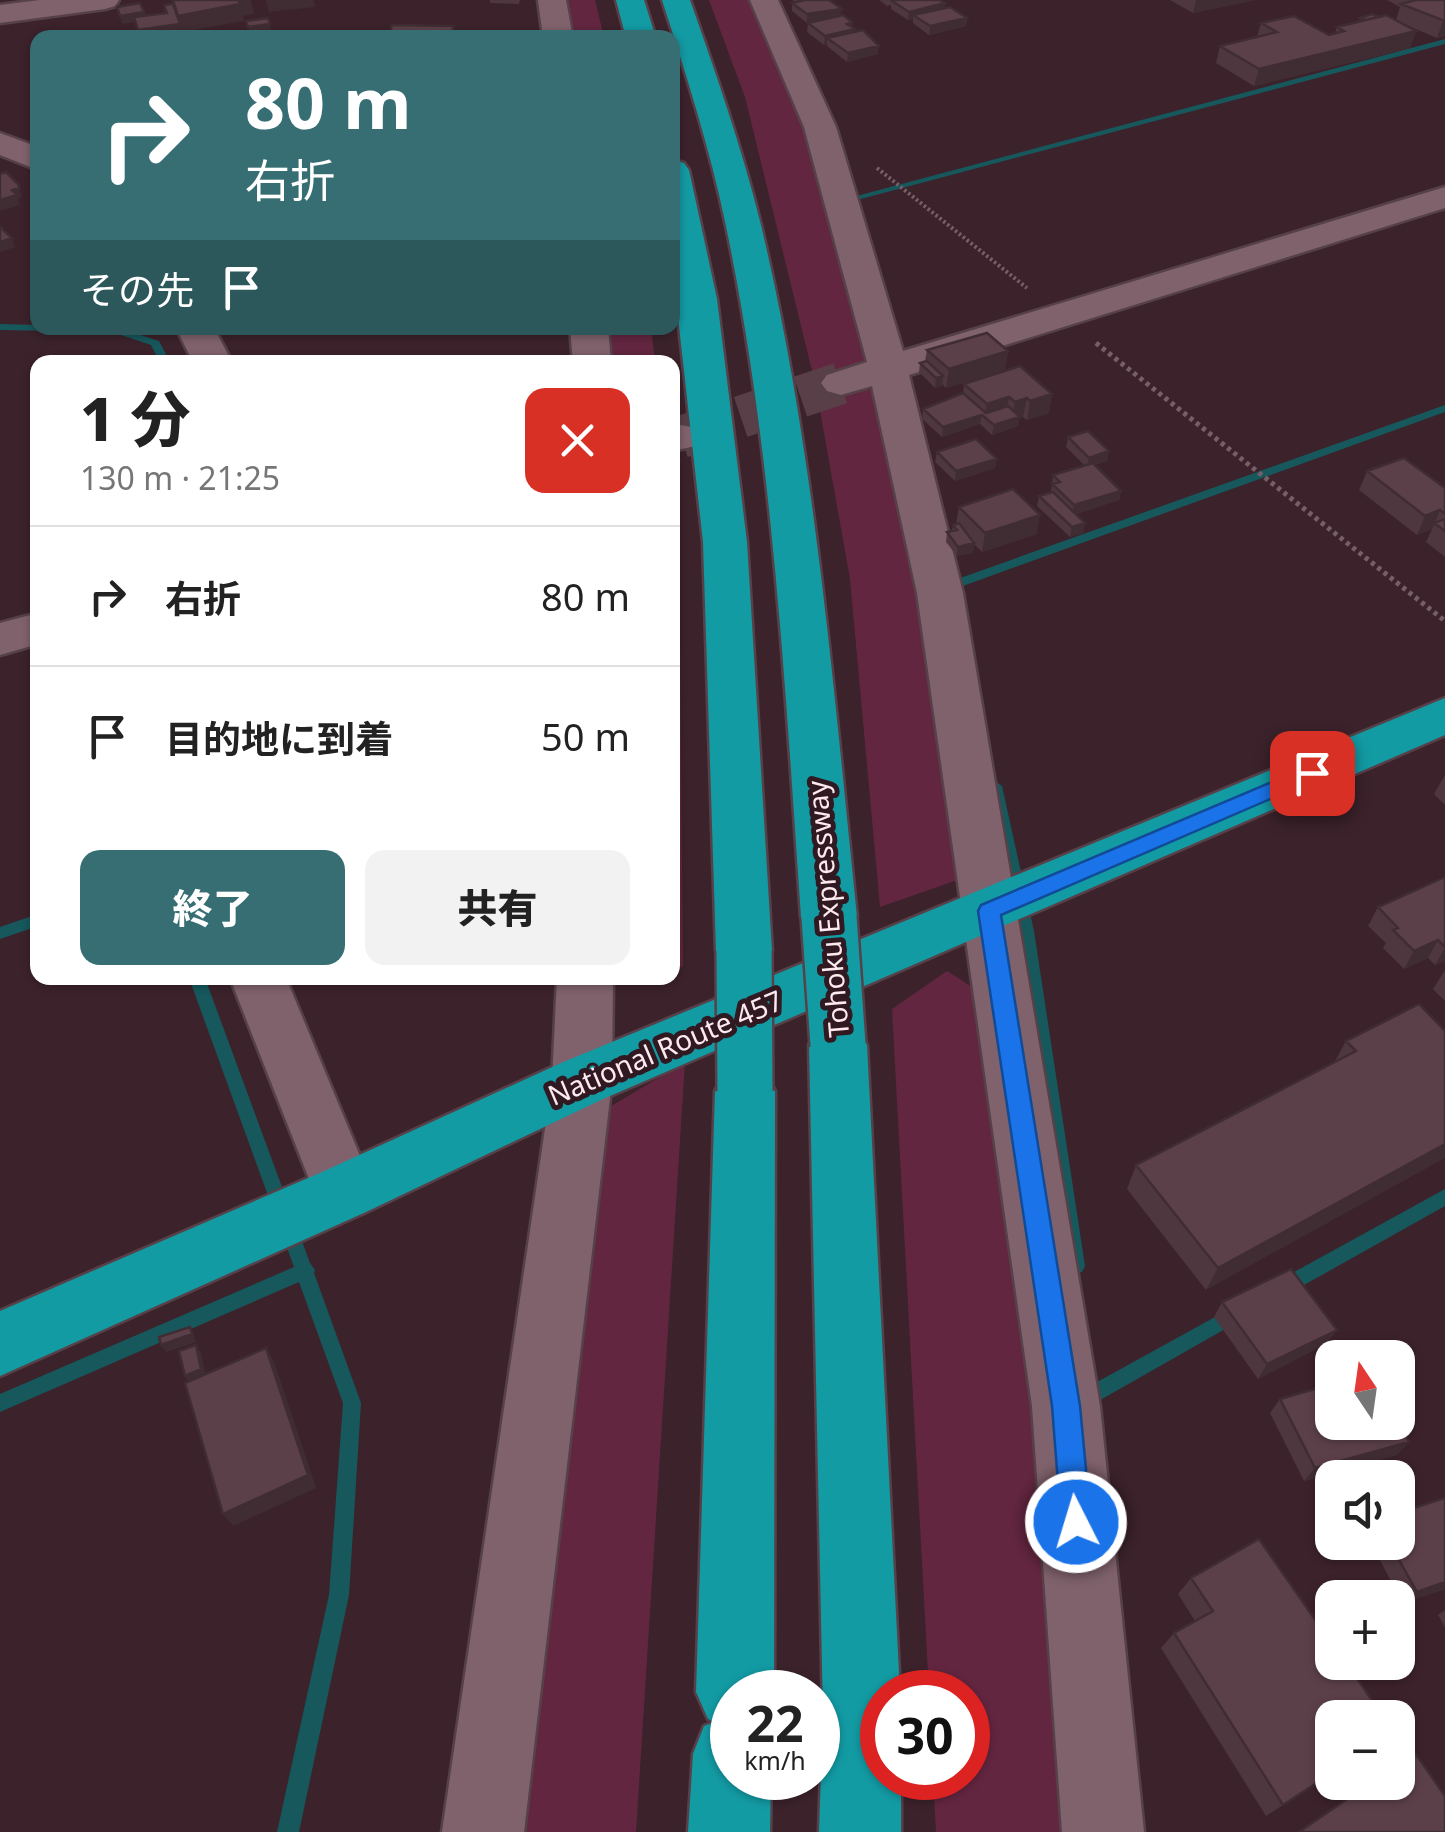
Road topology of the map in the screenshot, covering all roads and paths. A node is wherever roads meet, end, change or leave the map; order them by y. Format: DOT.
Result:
graph roads {
  1 [pos="106,0"];
  2 [pos="552,0"];
  3 [pos="630,0"];
  4 [pos="676,0"];
  5 [pos="764,0"];
  6 [pos="0,14"];
  7 [pos="557,30"];
  8 [pos="639,30"];
  9 [pos="820,128"];
  10 [pos="0,143"];
  11 [pos="30,156"];
  12 [pos="1445,197"];
  13 [pos="680,210"];
  14 [pos="1060,315"];
  15 [pos="888,367"];
  16 [pos="842,384"];
  17 [pos="1445,621"];
  18 [pos="30,630"];
  19 [pos="0,639"];
  20 [pos="1445,714"];
  21 [pos="989,911"];
  22 [pos="261,985"];
  23 [pos="585,985"];
  24 [pos="582,1081"];
  25 [pos="344,1192"];
  26 [pos="0,1344"];
  27 [pos="734,1670"];
  28 [pos="730,1800"];
  29 [pos="483,1832"];
  30 [pos="728,1832"];
  31 [pos="860,1832"];
  32 [pos="1103,1832"];
  1 -- 6 [label="street"];
  2 -- 7 [label="street"];
  3 -- 8 [label="highway"];
  4 -- 31 [label="highway, Tohoku Expressway, bridge"];
  5 -- 9 [label="street"];
  9 -- 14 [label="path"];
  9 -- 15 [label="street"];
  10 -- 11 [label="street"];
  12 -- 14 [label="street"];
  13 -- 27 [label="highway, bridge"];
  14 -- 15 [label="street"];
  14 -- 17 [label="path"];
  15 -- 16 [label="street"];
  15 -- 21 [label="street"];
  18 -- 19 [label="street"];
  20 -- 21 [label="highway, National Route 457"];
  21 -- 24 [label="highway, National Route 457"];
  21 -- 32 [label="street"];
  22 -- 25 [label="street"];
  23 -- 24 [label="street"];
  24 -- 25 [label="highway, National Route 457"];
  24 -- 29 [label="street"];
  25 -- 26 [label="highway, National Route 457"];
  28 -- 30 [label="highway"];
}
